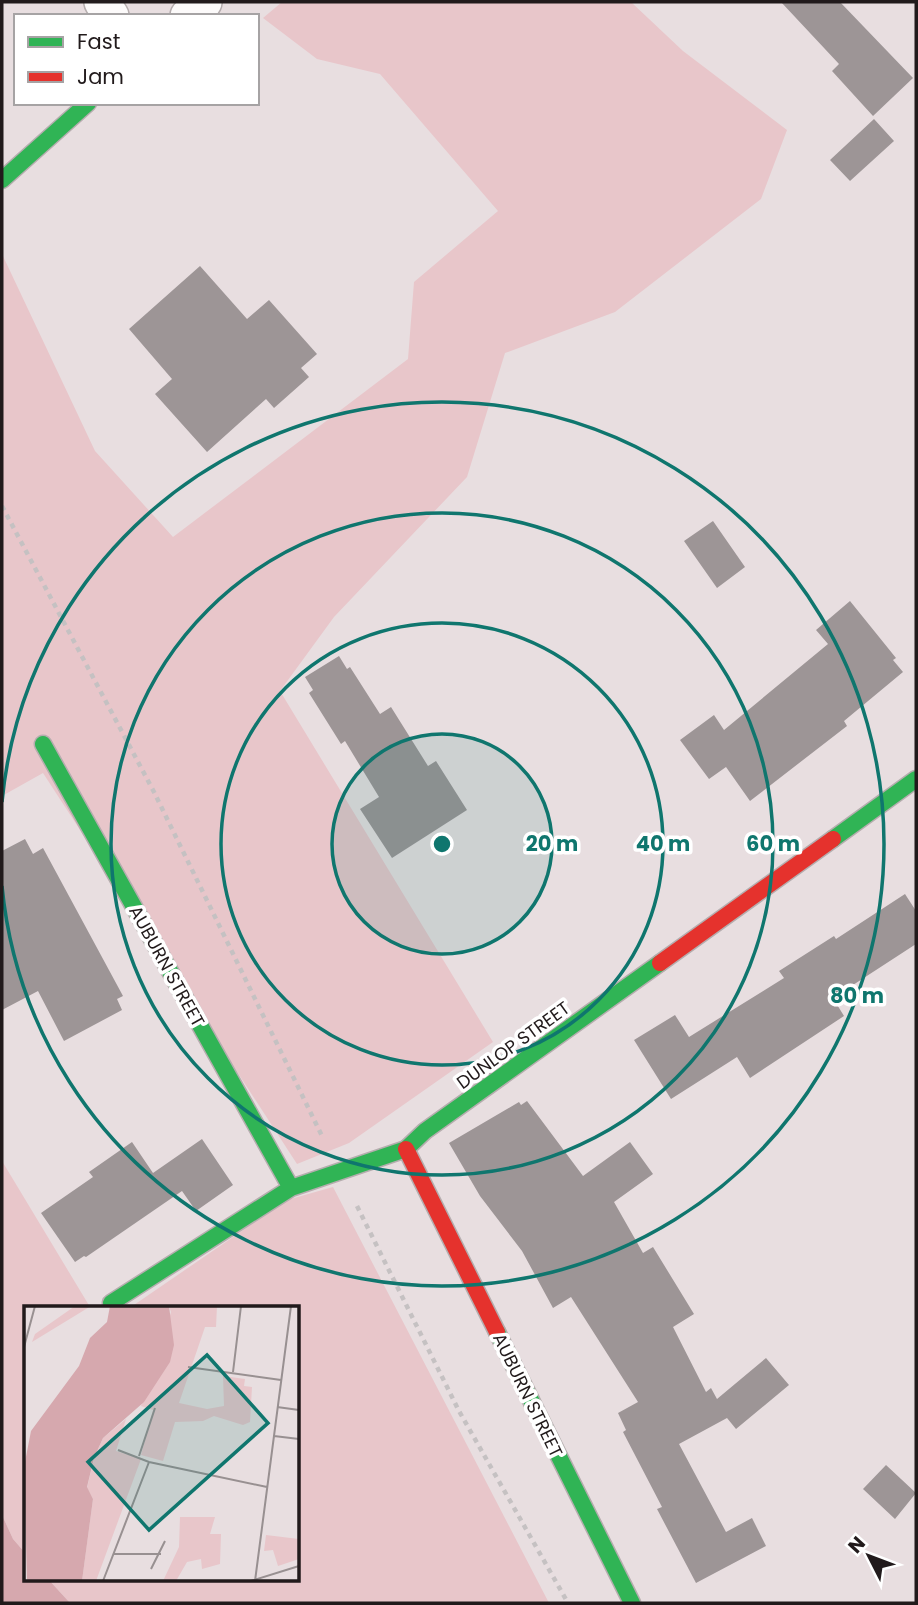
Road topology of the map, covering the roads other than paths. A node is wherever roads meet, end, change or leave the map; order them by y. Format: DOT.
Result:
graph roads {
  1 [pos="204,2"];
  2 [pos="190,14"];
  3 [pos="86,105"];
  4 [pos="2,180"];
  5 [pos="43,744"];
  6 [pos="916,779"];
  7 [pos="406,1149"];
  8 [pos="291,1188"];
  9 [pos="111,1303"];
  10 [pos="632,1603"];
  1 -- 2 [label="street"];
  3 -- 4 [label="street"];
  5 -- 8 [label="street, AUBURN STREET"];
  6 -- 7 [label="street, DUNLOP STREET"];
  7 -- 8 [label="street, DUNLOP STREET"];
  7 -- 10 [label="street, AUBURN STREET"];
  8 -- 9 [label="street, DUNLOP STREET"];
}
